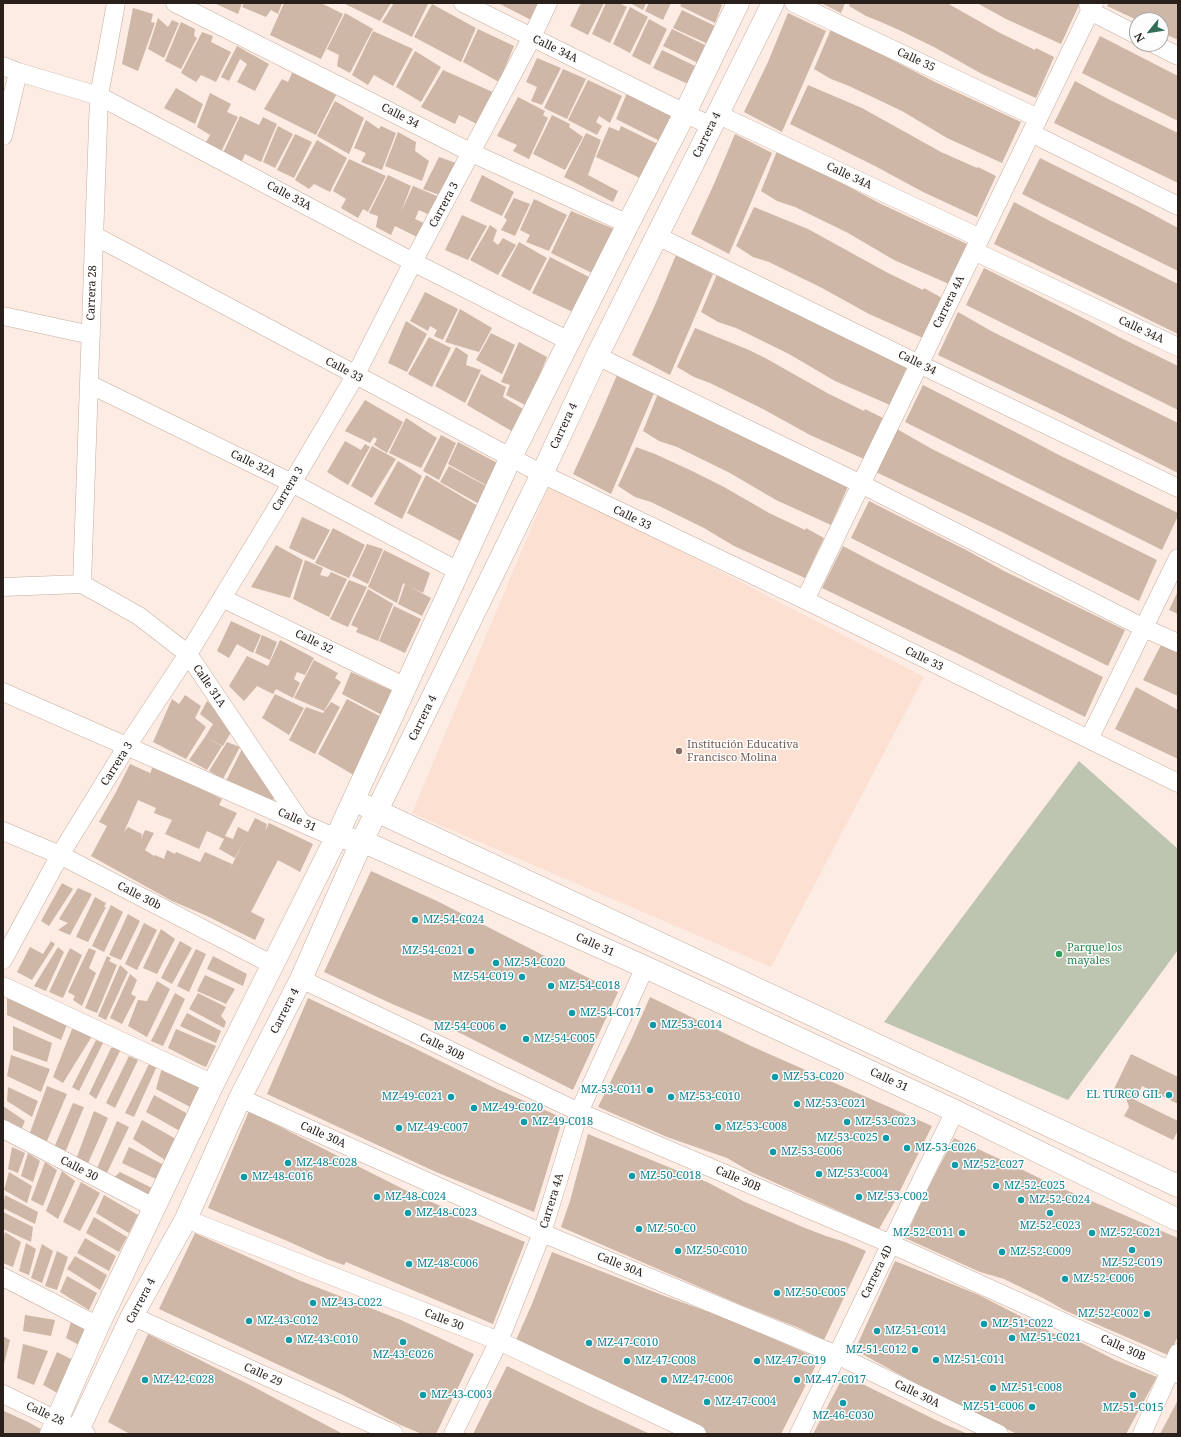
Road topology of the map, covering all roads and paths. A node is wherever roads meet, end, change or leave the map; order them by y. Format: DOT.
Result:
graph roads {
  1 [pos="116,3"];
  2 [pos="175,3"];
  3 [pos="463,3"];
  4 [pos="548,3"];
  5 [pos="738,3"];
  6 [pos="773,3"];
  7 [pos="794,3"];
  8 [pos="1091,6"];
  9 [pos="1129,30"];
  10 [pos="532,37"];
  11 [pos="1169,52"];
  12 [pos="1178,56"];
  13 [pos="10,69"];
  14 [pos="100,96"];
  15 [pos="685,113"];
  16 [pos="714,120"];
  17 [pos="1035,125"];
  18 [pos="3,136"];
  19 [pos="472,153"];
  20 [pos="1178,206"];
  21 [pos="628,224"];
  22 [pos="94,236"];
  23 [pos="657,236"];
  24 [pos="977,244"];
  25 [pos="413,262"];
  26 [pos="3,316"];
  27 [pos="91,335"];
  28 [pos="569,341"];
  29 [pos="1178,347"];
  30 [pos="596,356"];
  31 [pos="919,364"];
  32 [pos="355,376"];
  33 [pos="89,384"];
  34 [pos="511,457"];
  35 [pos="542,474"];
  36 [pos="292,483"];
  37 [pos="861,484"];
  38 [pos="1178,488"];
  39 [pos="1178,558"];
  40 [pos="458,571"];
  41 [pos="82,584"];
  42 [pos="3,587"];
  43 [pos="222,598"];
  44 [pos="805,600"];
  45 [pos="1144,628"];
  46 [pos="1178,643"];
  47 [pos="188,654"];
  48 [pos="406,687"];
  49 [pos="3,692"];
  50 [pos="1088,739"];
  51 [pos="127,746"];
  52 [pos="1178,783"];
  53 [pos="353,800"];
  54 [pos="378,812"];
  55 [pos="301,822"];
  56 [pos="3,831"];
  57 [pos="336,838"];
  58 [pos="362,841"];
  59 [pos="60,855"];
  60 [pos="3,960"];
  61 [pos="273,965"];
  62 [pos="645,967"];
  63 [pos="301,979"];
  64 [pos="3,986"];
  65 [pos="213,1084"];
  66 [pos="240,1098"];
  67 [pos="954,1111"];
  68 [pos="579,1112"];
  69 [pos="3,1129"];
  70 [pos="1178,1186"];
  71 [pos="155,1208"];
  72 [pos="186,1220"];
  73 [pos="1178,1220"];
  74 [pos="542,1233"];
  75 [pos="891,1244"];
  76 [pos="3,1277"];
  77 [pos="132,1316"];
  78 [pos="98,1326"];
  79 [pos="499,1341"];
  80 [pos="1178,1353"];
  81 [pos="837,1355"];
  82 [pos="1174,1372"];
  83 [pos="3,1394"];
  84 [pos="54,1427"];
  85 [pos="80,1433"];
  86 [pos="394,1434"];
  87 [pos="453,1434"];
  88 [pos="697,1434"];
  89 [pos="799,1434"];
  90 [pos="999,1434"];
  91 [pos="1142,1434"];
  1 -- 14 [label="street, Carrera 28"];
  2 -- 19 [label="street, Calle 34"];
  3 -- 10 [label="street, Calle 34A"];
  4 -- 10 [label="street, Carrera 3"];
  5 -- 15 [label="main road"];
  6 -- 16 [label="main road, Carrera 4"];
  7 -- 17 [label="street, Calle 35"];
  8 -- 9 [label="street"];
  8 -- 17 [label="street, Carrera 4A"];
  10 -- 15 [label="street, Calle 34A"];
  10 -- 19 [label="street, Carrera 3"];
  11 -- 12 [label="street"];
  13 -- 14 [label="street, Calle 33A"];
  13 -- 18 [label="street"];
  14 -- 22 [label="street, Carrera 28"];
  14 -- 25 [label="street, Calle 33A"];
  15 -- 16 [label="street, Calle 34A"];
  15 -- 21 [label="main road"];
  16 -- 23 [label="main road, Carrera 4"];
  16 -- 24 [label="street, Calle 34A"];
  17 -- 20 [label="street, Calle 35"];
  17 -- 24 [label="street, Carrera 4A"];
  19 -- 21 [label="street, Calle 34"];
  19 -- 25 [label="street, Carrera 3"];
  21 -- 28 [label="main road"];
  22 -- 27 [label="street, Carrera 28"];
  22 -- 32 [label="street, Calle 33"];
  23 -- 30 [label="main road, Carrera 4"];
  23 -- 31 [label="street, Calle 34"];
  24 -- 29 [label="street, Calle 34A"];
  24 -- 31 [label="street, Carrera 4A"];
  25 -- 28 [label="street, Calle 33A"];
  25 -- 32 [label="street, Carrera 3"];
  26 -- 27 [label="street"];
  27 -- 33 [label="street, Carrera 28"];
  28 -- 34 [label="main road"];
  30 -- 35 [label="main road, Carrera 4"];
  30 -- 37 [label="street"];
  31 -- 37 [label="street, Carrera 4A"];
  31 -- 38 [label="street, Calle 34"];
  32 -- 34 [label="street, Calle 33"];
  32 -- 36 [label="street, Carrera 3"];
  33 -- 36 [label="street, Calle 32A"];
  33 -- 41 [label="street, Carrera 28"];
  34 -- 35 [label="street, Calle 33"];
  34 -- 40 [label="main road"];
  35 -- 44 [label="street, Calle 33"];
  35 -- 54 [label="main road, Carrera 4"];
  36 -- 40 [label="street, Calle 32A"];
  36 -- 43 [label="street, Carrera 3"];
  37 -- 44 [label="street, Carrera 4A"];
  37 -- 45 [label="street"];
  39 -- 45 [label="street"];
  40 -- 48 [label="main road"];
  41 -- 42 [label="street"];
  41 -- 47 [label="street, Calle 31A"];
  43 -- 47 [label="street, Carrera 3"];
  43 -- 48 [label="street, Calle 32"];
  44 -- 50 [label="street, Calle 33"];
  45 -- 46 [label="street"];
  45 -- 50 [label="street"];
  47 -- 51 [label="street, Carrera 3"];
  47 -- 55 [label="street, Calle 31A"];
  48 -- 53 [label="main road"];
  49 -- 51 [label="street, Calle 31"];
  50 -- 52 [label="street, Calle 33"];
  51 -- 55 [label="street, Calle 31"];
  51 -- 59 [label="street, Carrera 3"];
  53 -- 54 [label="main road"];
  53 -- 57 [label="main road"];
  54 -- 58 [label="main road, Carrera 4"];
  54 -- 70 [label="main road"];
  55 -- 57 [label="street, Calle 31"];
  56 -- 59 [label="street, Calle 30b"];
  57 -- 58 [label="main road, Calle 31"];
  57 -- 61 [label="main road"];
  58 -- 62 [label="main road, Calle 31"];
  58 -- 63 [label="main road, Carrera 4"];
  59 -- 60 [label="street, Carrera 3"];
  59 -- 61 [label="street, Calle 30b"];
  61 -- 65 [label="main road"];
  62 -- 67 [label="main road, Calle 31"];
  62 -- 68 [label="street, Carrera 4A"];
  63 -- 66 [label="main road, Carrera 4"];
  63 -- 68 [label="street, Calle 30B"];
  64 -- 65 [label="street"];
  65 -- 71 [label="main road"];
  66 -- 72 [label="main road, Carrera 4"];
  66 -- 74 [label="street, Calle 30A"];
  67 -- 73 [label="main road, Calle 31"];
  67 -- 75 [label="street, Carrera 4D"];
  68 -- 74 [label="street, Carrera 4A"];
  68 -- 75 [label="street, Calle 30B"];
  69 -- 71 [label="street, Calle 30"];
  71 -- 78 [label="main road"];
  72 -- 77 [label="main road, Carrera 4"];
  72 -- 79 [label="street, Calle 30"];
  74 -- 79 [label="street, Carrera 4A"];
  74 -- 81 [label="street, Calle 30A"];
  75 -- 81 [label="street, Carrera 4D"];
  75 -- 82 [label="street, Calle 30B"];
  76 -- 78 [label="street"];
  77 -- 85 [label="main road, Carrera 4"];
  77 -- 86 [label="street, Calle 29"];
  78 -- 84 [label="main road"];
  79 -- 87 [label="street, Carrera 4A"];
  79 -- 88 [label="street, Calle 30"];
  80 -- 82 [label="street"];
  81 -- 89 [label="street, Carrera 4D"];
  81 -- 90 [label="street, Calle 30A"];
  82 -- 91 [label="street"];
  83 -- 84 [label="street, Calle 28"];
  84 -- 85 [label="street, Calle 28"];
}
